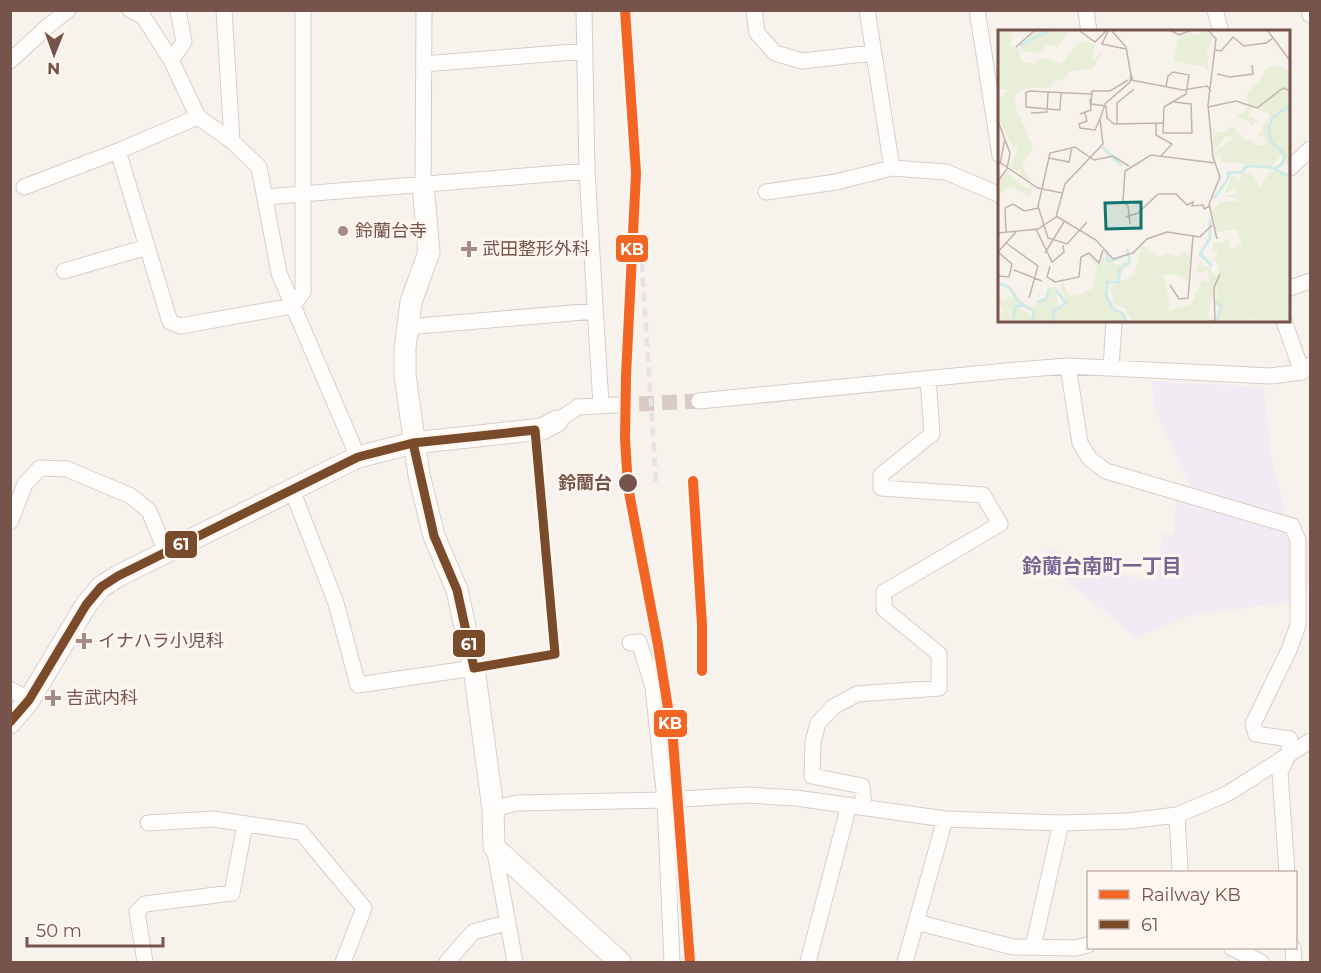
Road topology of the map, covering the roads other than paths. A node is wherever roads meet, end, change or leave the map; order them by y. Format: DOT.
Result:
graph roads {
  1 [pos="68,10"];
  2 [pos="130,10"];
  3 [pos="178,10"];
  4 [pos="224,10"];
  5 [pos="303,10"];
  6 [pos="424,10"];
  7 [pos="584,10"];
  8 [pos="754,10"];
  9 [pos="867,10"];
  10 [pos="977,10"];
  11 [pos="1086,10"];
  12 [pos="1215,10"];
  13 [pos="1309,10"];
  14 [pos="1311,15"];
  15 [pos="1089,30"];
  16 [pos="1220,30"];
  17 [pos="584,51"];
  18 [pos="873,53"];
  19 [pos="171,60"];
  20 [pos="10,61"];
  21 [pos="424,63"];
  22 [pos="198,117"];
  23 [pos="232,141"];
  24 [pos="998,142"];
  25 [pos="1311,149"];
  26 [pos="118,151"];
  27 [pos="1292,161"];
  28 [pos="892,168"];
  29 [pos="587,171"];
  30 [pos="423,185"];
  31 [pos="24,187"];
  32 [pos="766,192"];
  33 [pos="998,194"];
  34 [pos="302,195"];
  35 [pos="265,197"];
  36 [pos="147,247"];
  37 [pos="64,271"];
  38 [pos="1311,281"];
  39 [pos="1291,288"];
  40 [pos="292,306"];
  41 [pos="595,310"];
  42 [pos="1114,322"];
  43 [pos="1284,322"];
  44 [pos="407,327"];
  45 [pos="1068,366"];
  46 [pos="1111,368"];
  47 [pos="1306,368"];
  48 [pos="928,379"];
  49 [pos="699,401"];
  50 [pos="557,421"];
  51 [pos="413,443"];
  52 [pos="358,457"];
  53 [pos="292,490"];
  54 [pos="10,522"];
  55 [pos="166,552"];
  56 [pos="630,643"];
  57 [pos="474,668"];
  58 [pos="10,689"];
  59 [pos="29,700"];
  60 [pos="10,723"];
  61 [pos="1311,741"];
  62 [pos="1289,753"];
  63 [pos="1311,753"];
  64 [pos="665,800"];
  65 [pos="857,806"];
  66 [pos="493,809"];
  67 [pos="1177,815"];
  68 [pos="945,819"];
  69 [pos="148,823"];
  70 [pos="1061,823"];
  71 [pos="244,824"];
  72 [pos="494,847"];
  73 [pos="1180,871"];
  74 [pos="1287,871"];
  75 [pos="506,922"];
  76 [pos="916,922"];
  77 [pos="1087,946"];
  78 [pos="1033,947"];
  79 [pos="1234,949"];
  80 [pos="145,963"];
  81 [pos="343,963"];
  82 [pos="447,963"];
  83 [pos="515,963"];
  84 [pos="620,963"];
  85 [pos="672,963"];
  86 [pos="808,963"];
  87 [pos="905,963"];
  88 [pos="1261,963"];
  1 -- 20 [label="street"];
  2 -- 19 [label="street"];
  3 -- 19 [label="street"];
  4 -- 23 [label="street"];
  5 -- 34 [label="street"];
  6 -- 21 [label="street"];
  7 -- 17 [label="street"];
  8 -- 18 [label="street"];
  9 -- 18 [label="street"];
  10 -- 24 [label="street"];
  11 -- 15 [label="street"];
  12 -- 16 [label="street"];
  13 -- 14 [label="street"];
  17 -- 21 [label="street"];
  17 -- 29 [label="street"];
  18 -- 28 [label="street"];
  19 -- 22 [label="street"];
  21 -- 30 [label="street"];
  22 -- 23 [label="street"];
  22 -- 26 [label="street"];
  23 -- 35 [label="street"];
  25 -- 27 [label="street"];
  26 -- 31 [label="street"];
  26 -- 36 [label="street"];
  28 -- 32 [label="street"];
  28 -- 33 [label="street"];
  29 -- 30 [label="street"];
  29 -- 41 [label="street"];
  30 -- 34 [label="street"];
  30 -- 44 [label="street"];
  34 -- 35 [label="street"];
  34 -- 40 [label="street"];
  35 -- 40 [label="street"];
  36 -- 37 [label="street"];
  36 -- 40 [label="street"];
  38 -- 39 [label="street"];
  40 -- 52 [label="street"];
  41 -- 44 [label="street"];
  41 -- 50 [label="street"];
  42 -- 46 [label="street"];
  43 -- 47 [label="street"];
  44 -- 51 [label="street"];
  45 -- 46 [label="street"];
  45 -- 48 [label="street"];
  45 -- 62 [label="street"];
  46 -- 47 [label="street"];
  48 -- 49 [label="street"];
  48 -- 65 [label="street"];
  50 -- 51 [label="street"];
  51 -- 52 [label="street"];
  51 -- 57 [label="street"];
  52 -- 53 [label="street"];
  53 -- 55 [label="street"];
  53 -- 57 [label="street"];
  54 -- 55 [label="street"];
  55 -- 59 [label="street"];
  56 -- 64 [label="street"];
  57 -- 66 [label="street"];
  58 -- 59 [label="street"];
  59 -- 60 [label="street"];
  61 -- 62 [label="street"];
  62 -- 63 [label="street"];
  62 -- 67 [label="street"];
  62 -- 74 [label="street"];
  64 -- 65 [label="street"];
  64 -- 66 [label="street"];
  64 -- 85 [label="street"];
  65 -- 68 [label="street"];
  65 -- 86 [label="street"];
  66 -- 72 [label="street"];
  67 -- 70 [label="street"];
  67 -- 73 [label="street"];
  68 -- 70 [label="street"];
  68 -- 76 [label="street"];
  69 -- 71 [label="street"];
  70 -- 78 [label="street"];
  71 -- 80 [label="street"];
  71 -- 81 [label="street"];
  72 -- 75 [label="street"];
  72 -- 84 [label="street"];
  75 -- 82 [label="street"];
  75 -- 83 [label="street"];
  76 -- 78 [label="street"];
  76 -- 87 [label="street"];
  77 -- 78 [label="street"];
  79 -- 88 [label="street"];
}
